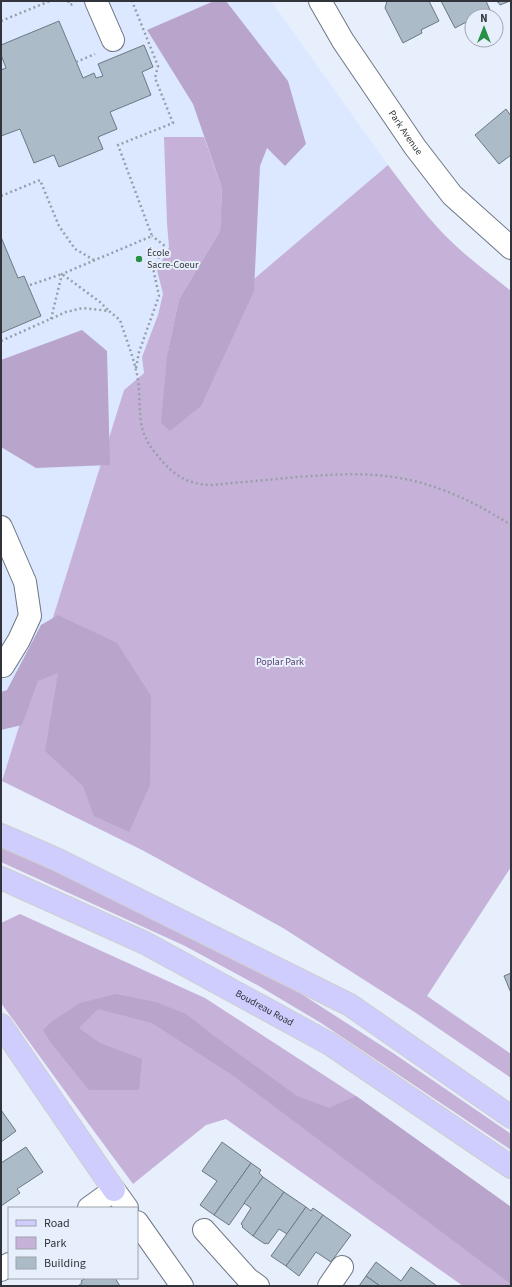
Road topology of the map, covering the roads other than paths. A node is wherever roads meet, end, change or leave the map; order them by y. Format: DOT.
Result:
graph roads {
  1 [pos="96,1"];
  2 [pos="320,1"];
  3 [pos="113,40"];
  4 [pos="511,248"];
  5 [pos="1,527"];
  6 [pos="1,666"];
  7 [pos="1,835"];
  8 [pos="1,878"];
  9 [pos="1,1025"];
  10 [pos="511,1117"];
  11 [pos="511,1167"];
  12 [pos="114,1190"];
  13 [pos="90,1207"];
  14 [pos="126,1207"];
  15 [pos="138,1223"];
  16 [pos="204,1230"];
  17 [pos="342,1268"];
  18 [pos="249,1284"];
  19 [pos="182,1286"];
  20 [pos="328,1286"];
  1 -- 3 [label="street"];
  2 -- 4 [label="street, Park Avenue"];
  5 -- 6 [label="street"];
  7 -- 10 [label="main road"];
  8 -- 11 [label="main road, Boudreau Road"];
  9 -- 12 [label="main road"];
  12 -- 13 [label="street"];
  12 -- 14 [label="street"];
  15 -- 19 [label="street"];
  16 -- 18 [label="street"];
  17 -- 20 [label="street"];
}
